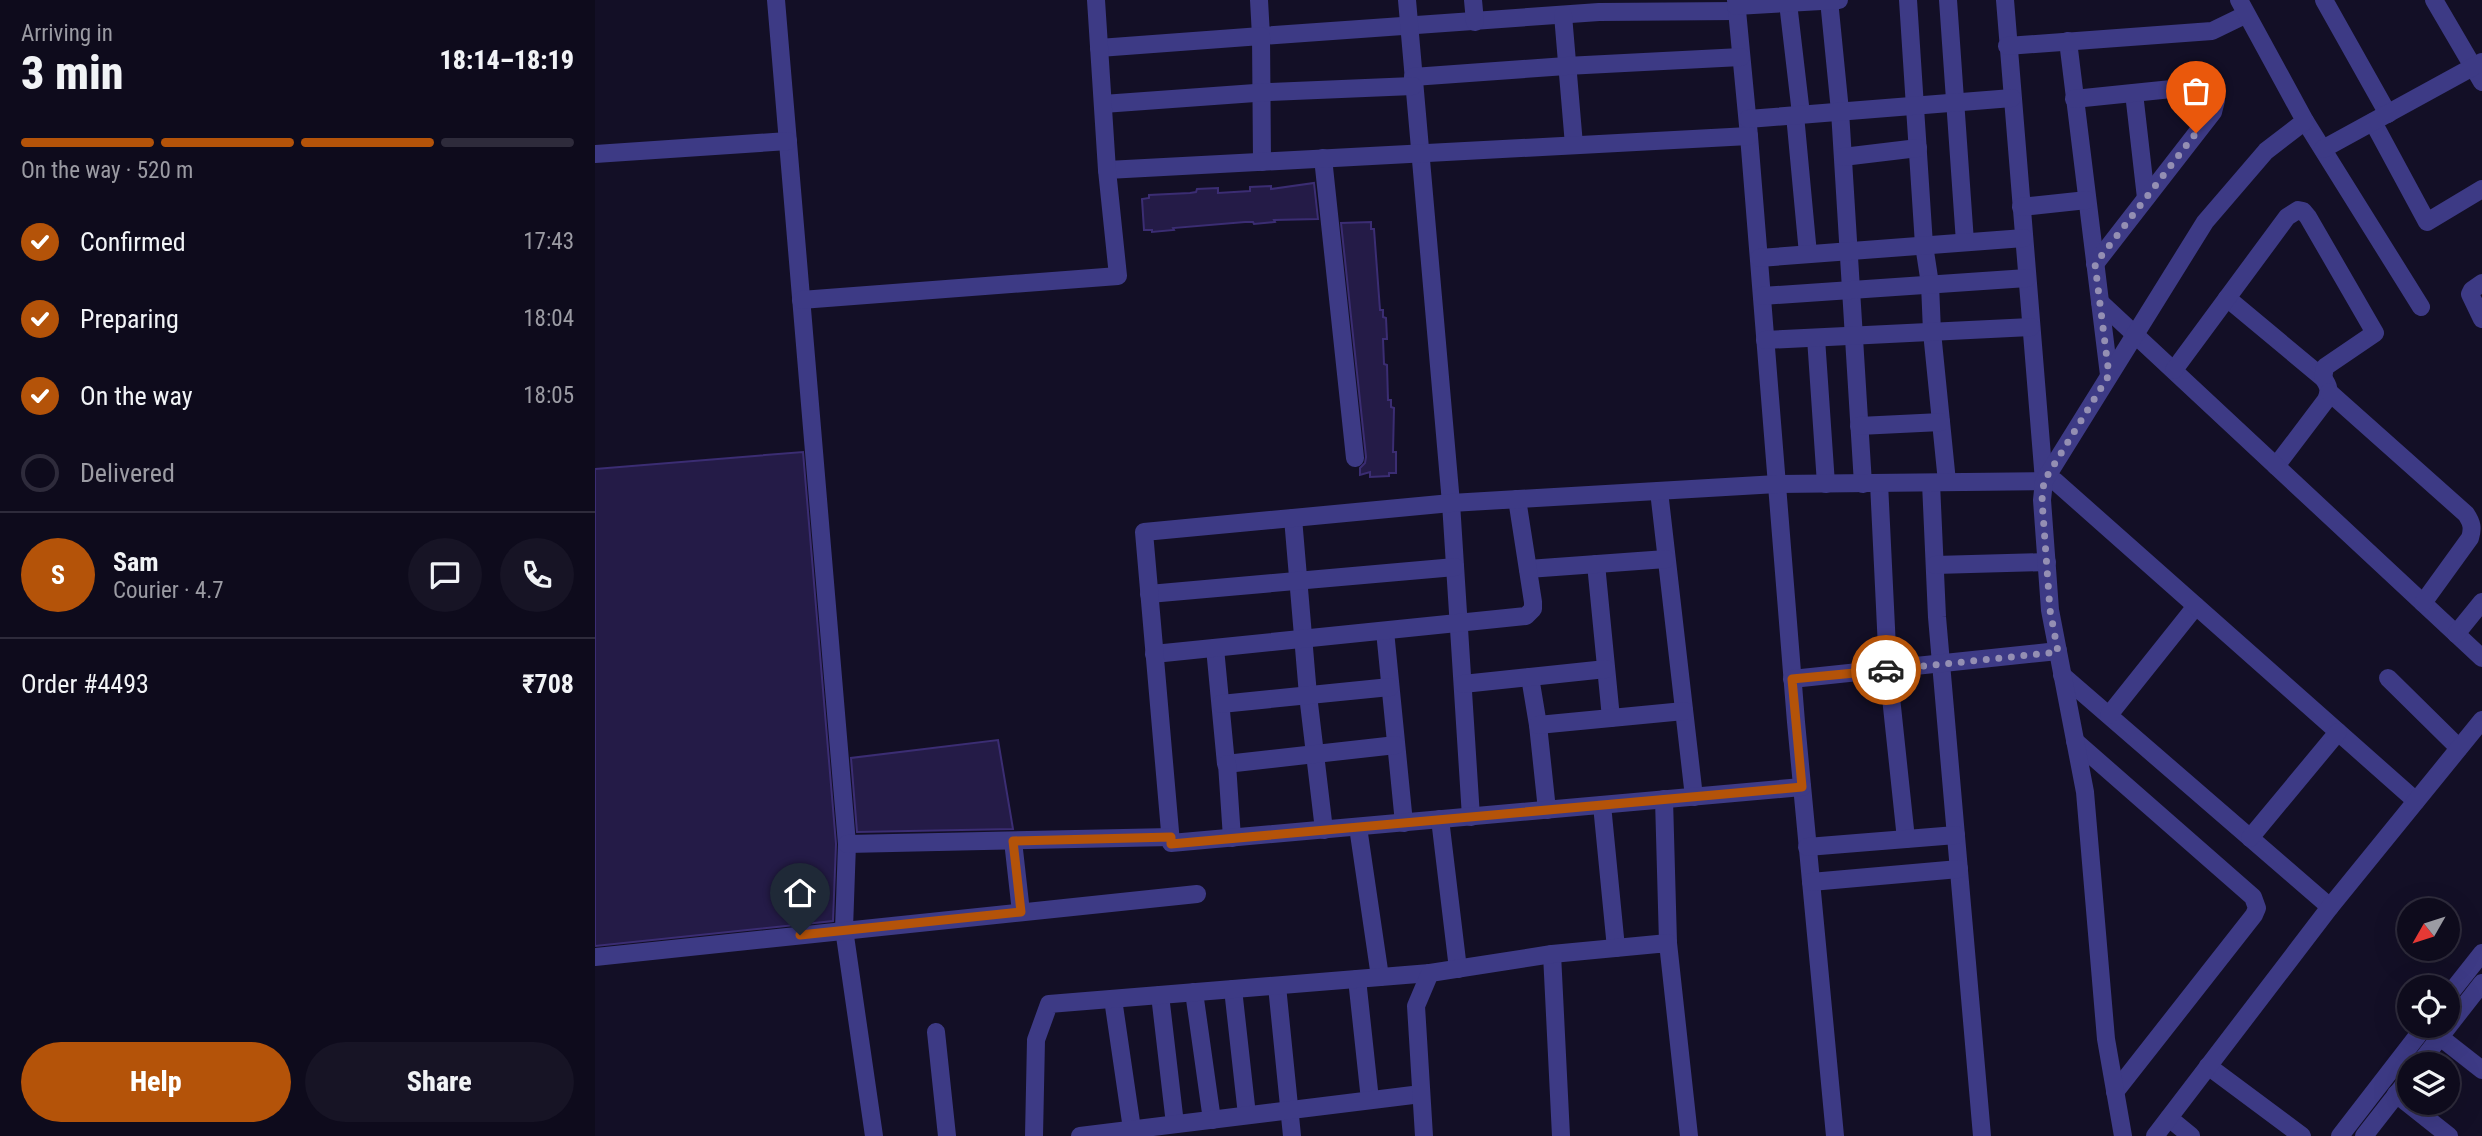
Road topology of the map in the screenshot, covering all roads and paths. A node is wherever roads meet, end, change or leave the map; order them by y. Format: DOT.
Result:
graph roads {
  1 [pos="776,0"];
  2 [pos="1095,0"];
  3 [pos="1259,0"];
  4 [pos="1406,0"];
  5 [pos="1473,0"];
  6 [pos="1829,0"];
  7 [pos="1839,0"];
  8 [pos="1908,0"];
  9 [pos="1948,0"];
  10 [pos="2005,0"];
  11 [pos="2324,0"];
  12 [pos="2434,0"];
  13 [pos="1788,3"];
  14 [pos="1655,6"];
  15 [pos="1736,6"];
  16 [pos="2242,7"];
  17 [pos="1573,10"];
  18 [pos="1475,22"];
  19 [pos="1409,27"];
  20 [pos="1261,36"];
  21 [pos="2068,41"];
  22 [pos="2007,46"];
  23 [pos="1099,48"];
  24 [pos="1741,58"];
  25 [pos="1566,66"];
  26 [pos="2480,71"];
  27 [pos="1413,81"];
  28 [pos="1262,93"];
  29 [pos="2134,93"];
  30 [pos="2012,98"];
  31 [pos="2074,99"];
  32 [pos="1956,102"];
  33 [pos="1103,104"];
  34 [pos="1915,106"];
  35 [pos="1840,111"];
  36 [pos="1798,115"];
  37 [pos="2381,118"];
  38 [pos="2305,121"];
  39 [pos="1749,127"];
  40 [pos="788,141"];
  41 [pos="1574,145"];
  42 [pos="1918,148"];
  43 [pos="2323,149"];
  44 [pos="1419,153"];
  45 [pos="595,154"];
  46 [pos="1843,157"];
  47 [pos="1323,158"];
  48 [pos="1262,162"];
  49 [pos="1107,170"];
  50 [pos="2482,188"];
  51 [pos="2146,198"];
  52 [pos="2087,200"];
  53 [pos="2021,207"];
  54 [pos="2024,238"];
  55 [pos="1965,242"];
  56 [pos="1924,245"];
  57 [pos="1849,251"];
  58 [pos="1808,254"];
  59 [pos="1759,258"];
  60 [pos="2095,264"];
  61 [pos="2027,278"];
  62 [pos="2482,283"];
  63 [pos="1930,284"];
  64 [pos="1851,290"];
  65 [pos="1762,296"];
  66 [pos="2227,298"];
  67 [pos="801,300"];
  68 [pos="2100,302"];
  69 [pos="2421,307"];
  70 [pos="2482,319"];
  71 [pos="2031,327"];
  72 [pos="1932,332"];
  73 [pos="2134,334"];
  74 [pos="1854,336"];
  75 [pos="1816,338"];
  76 [pos="1765,340"];
  77 [pos="2173,370"];
  78 [pos="2109,375"];
  79 [pos="2326,386"];
  80 [pos="1941,422"];
  81 [pos="1859,426"];
  82 [pos="1355,458"];
  83 [pos="2276,466"];
  84 [pos="2044,481"];
  85 [pos="1871,483"];
  86 [pos="1939,483"];
  87 [pos="1777,484"];
  88 [pos="1826,484"];
  89 [pos="1659,491"];
  90 [pos="1517,499"];
  91 [pos="1451,503"];
  92 [pos="1293,518"];
  93 [pos="1667,559"];
  94 [pos="2047,562"];
  95 [pos="1596,564"];
  96 [pos="1935,565"];
  97 [pos="1455,567"];
  98 [pos="1528,569"];
  99 [pos="1298,581"];
  100 [pos="1149,594"];
  101 [pos="2482,602"];
  102 [pos="2423,603"];
  103 [pos="2196,606"];
  104 [pos="1459,624"];
  105 [pos="1385,631"];
  106 [pos="2456,634"];
  107 [pos="1303,639"];
  108 [pos="1215,648"];
  109 [pos="2058,652"];
  110 [pos="1154,654"];
  111 [pos="2482,658"];
  112 [pos="1941,664"];
  113 [pos="1606,669"];
  114 [pos="1888,670"];
  115 [pos="2062,675"];
  116 [pos="1530,677"];
  117 [pos="2388,678"];
  118 [pos="1792,679"];
  119 [pos="1463,684"];
  120 [pos="1390,687"];
  121 [pos="1308,695"];
  122 [pos="1221,704"];
  123 [pos="1684,711"];
  124 [pos="2109,715"];
  125 [pos="1611,718"];
  126 [pos="2482,720"];
  127 [pos="1538,725"];
  128 [pos="2338,732"];
  129 [pos="2075,741"];
  130 [pos="1396,745"];
  131 [pos="2459,748"];
  132 [pos="1315,754"];
  133 [pos="1227,764"];
  134 [pos="1802,787"];
  135 [pos="1694,797"];
  136 [pos="1664,800"];
  137 [pos="2416,800"];
  138 [pos="1602,805"];
  139 [pos="1547,810"];
  140 [pos="1471,817"];
  141 [pos="1440,820"];
  142 [pos="1404,823"];
  143 [pos="1358,827"];
  144 [pos="1324,830"];
  145 [pos="1956,835"];
  146 [pos="1171,837"];
  147 [pos="1232,838"];
  148 [pos="2250,838"];
  149 [pos="1906,839"];
  150 [pos="1013,841"];
  151 [pos="847,844"];
  152 [pos="1807,846"];
  153 [pos="1959,869"];
  154 [pos="1811,882"];
  155 [pos="1197,894"];
  156 [pos="2330,907"];
  157 [pos="1021,912"];
  158 [pos="844,929"];
  159 [pos="1668,943"];
  160 [pos="1616,948"];
  161 [pos="2482,953"];
  162 [pos="1552,954"];
  163 [pos="595,957"];
  164 [pos="1458,969"];
  165 [pos="1430,973"];
  166 [pos="1380,977"];
  167 [pos="1357,979"];
  168 [pos="2460,981"];
  169 [pos="2482,983"];
  170 [pos="1277,986"];
  171 [pos="1233,989"];
  172 [pos="1194,992"];
  173 [pos="1160,995"];
  174 [pos="1113,999"];
  175 [pos="2460,1011"];
  176 [pos="936,1032"];
  177 [pos="2416,1038"];
  178 [pos="2439,1038"];
  179 [pos="2441,1038"];
  180 [pos="2428,1052"];
  181 [pos="2208,1066"];
  182 [pos="2482,1070"];
  183 [pos="2115,1092"];
  184 [pos="1421,1094"];
  185 [pos="2396,1094"];
  186 [pos="1370,1100"];
  187 [pos="1290,1110"];
  188 [pos="1247,1115"];
  189 [pos="2169,1118"];
  190 [pos="1212,1120"];
  191 [pos="1175,1124"];
  192 [pos="1144,1131"];
  193 [pos="874,1136"];
  194 [pos="947,1136"];
  195 [pos="1034,1136"];
  196 [pos="1080,1136"];
  197 [pos="1292,1136"];
  198 [pos="1424,1136"];
  199 [pos="1561,1136"];
  200 [pos="1689,1136"];
  201 [pos="1835,1136"];
  202 [pos="1982,1136"];
  203 [pos="2123,1136"];
  204 [pos="2155,1136"];
  205 [pos="2191,1136"];
  206 [pos="2302,1136"];
  207 [pos="2340,1136"];
  208 [pos="2364,1136"];
  209 [pos="2449,1136"];
  1 -- 40 [label="street"];
  2 -- 23 [label="street"];
  3 -- 20 [label="street"];
  4 -- 19 [label="street"];
  5 -- 18 [label="street"];
  6 -- 7 [label="street"];
  6 -- 13 [label="street"];
  6 -- 35 [label="street"];
  8 -- 34 [label="street"];
  9 -- 32 [label="street"];
  10 -- 22 [label="street"];
  11 -- 37 [label="street"];
  12 -- 26 [label="street"];
  13 -- 15 [label="street"];
  13 -- 36 [label="street"];
  14 -- 15 [label="street"];
  14 -- 17 [label="street"];
  15 -- 24 [label="street"];
  16 -- 21 [label="street"];
  16 -- 38 [label="street"];
  17 -- 18 [label="street"];
  17 -- 25 [label="street"];
  18 -- 19 [label="street"];
  19 -- 20 [label="street"];
  19 -- 27 [label="street"];
  20 -- 23 [label="street"];
  20 -- 28 [label="street"];
  21 -- 22 [label="street"];
  21 -- 31 [label="street"];
  22 -- 30 [label="street"];
  23 -- 33 [label="street"];
  24 -- 25 [label="street"];
  24 -- 39 [label="street"];
  25 -- 27 [label="street"];
  25 -- 41 [label="street"];
  26 -- 37 [label="street"];
  27 -- 28 [label="street"];
  27 -- 44 [label="street"];
  28 -- 33 [label="street"];
  28 -- 48 [label="street"];
  29 -- 31 [label="street"];
  29 -- 51 [label="street"];
  29 -- 51 [label="street"];
  30 -- 32 [label="street"];
  30 -- 53 [label="street"];
  31 -- 52 [label="street"];
  32 -- 34 [label="street"];
  32 -- 55 [label="street"];
  33 -- 49 [label="street"];
  34 -- 35 [label="street"];
  34 -- 42 [label="street"];
  35 -- 36 [label="street"];
  35 -- 46 [label="street"];
  36 -- 39 [label="street"];
  36 -- 58 [label="street"];
  37 -- 43 [label="street"];
  37 -- 50 [label="street"];
  38 -- 43 [label="street"];
  38 -- 73 [label="street"];
  39 -- 41 [label="street"];
  39 -- 59 [label="street"];
  40 -- 45 [label="street"];
  40 -- 67 [label="street"];
  41 -- 44 [label="street"];
  42 -- 46 [label="street"];
  42 -- 56 [label="street"];
  43 -- 69 [label="street"];
  44 -- 47 [label="street"];
  44 -- 91 [label="street"];
  46 -- 57 [label="street"];
  47 -- 48 [label="street"];
  47 -- 82 [label="street"];
  48 -- 49 [label="street"];
  49 -- 67 [label="street"];
  51 -- 60 [label="street"];
  52 -- 53 [label="street"];
  52 -- 60 [label="street"];
  53 -- 54 [label="street"];
  54 -- 55 [label="street"];
  54 -- 61 [label="street"];
  55 -- 56 [label="street"];
  56 -- 57 [label="street"];
  56 -- 63 [label="street"];
  57 -- 58 [label="street"];
  57 -- 64 [label="street"];
  58 -- 59 [label="street"];
  59 -- 65 [label="street"];
  60 -- 68 [label="street"];
  61 -- 63 [label="street"];
  61 -- 71 [label="street"];
  62 -- 70 [label="street"];
  63 -- 64 [label="street"];
  63 -- 72 [label="street"];
  64 -- 65 [label="street"];
  64 -- 74 [label="street"];
  65 -- 76 [label="street"];
  66 -- 77 [label="street"];
  66 -- 79 [label="street"];
  66 -- 79 [label="street"];
  67 -- 151 [label="street"];
  68 -- 73 [label="street"];
  68 -- 78 [label="street"];
  71 -- 72 [label="street"];
  71 -- 84 [label="street"];
  72 -- 74 [label="street"];
  72 -- 80 [label="street"];
  73 -- 77 [label="street"];
  73 -- 78 [label="street"];
  74 -- 75 [label="street"];
  74 -- 81 [label="street"];
  75 -- 76 [label="street"];
  75 -- 88 [label="street"];
  76 -- 87 [label="street"];
  77 -- 83 [label="street"];
  78 -- 84 [label="street"];
  79 -- 83 [label="street"];
  79 -- 102 [label="street"];
  80 -- 81 [label="street"];
  80 -- 86 [label="street"];
  81 -- 85 [label="street"];
  83 -- 102 [label="street"];
  84 -- 86 [label="street"];
  84 -- 94 [label="street"];
  84 -- 103 [label="street"];
  85 -- 86 [label="street"];
  85 -- 88 [label="street"];
  85 -- 114 [label="street"];
  86 -- 96 [label="street"];
  87 -- 88 [label="street"];
  87 -- 89 [label="street"];
  87 -- 118 [label="street"];
  89 -- 90 [label="street"];
  89 -- 93 [label="street"];
  90 -- 91 [label="street"];
  90 -- 98 [label="street"];
  91 -- 92 [label="street"];
  91 -- 97 [label="street"];
  92 -- 99 [label="street"];
  92 -- 100 [label="street"];
  93 -- 95 [label="street"];
  93 -- 123 [label="street"];
  94 -- 96 [label="street"];
  94 -- 109 [label="street"];
  95 -- 98 [label="street"];
  95 -- 113 [label="street"];
  96 -- 112 [label="street"];
  97 -- 99 [label="street"];
  97 -- 104 [label="street"];
  98 -- 104 [label="street"];
  99 -- 100 [label="street"];
  99 -- 107 [label="street"];
  100 -- 110 [label="street"];
  101 -- 106 [label="street"];
  102 -- 106 [label="street"];
  103 -- 124 [label="street"];
  103 -- 128 [label="street"];
  104 -- 105 [label="street"];
  104 -- 119 [label="street"];
  105 -- 107 [label="street"];
  105 -- 120 [label="street"];
  106 -- 111 [label="street"];
  107 -- 108 [label="street"];
  107 -- 121 [label="street"];
  108 -- 110 [label="street"];
  108 -- 122 [label="street"];
  109 -- 112 [label="street"];
  109 -- 115 [label="street"];
  110 -- 146 [label="street"];
  112 -- 114 [label="street"];
  112 -- 145 [label="street"];
  113 -- 116 [label="street"];
  113 -- 125 [label="street"];
  114 -- 118 [label="street"];
  114 -- 149 [label="street"];
  115 -- 124 [label="street"];
  115 -- 129 [label="street"];
  116 -- 119 [label="street"];
  116 -- 127 [label="street"];
  117 -- 131 [label="street"];
  118 -- 134 [label="street"];
  119 -- 140 [label="street"];
  120 -- 121 [label="street"];
  120 -- 130 [label="street"];
  121 -- 122 [label="street"];
  121 -- 132 [label="street"];
  122 -- 133 [label="street"];
  123 -- 125 [label="street"];
  123 -- 135 [label="street"];
  124 -- 148 [label="street"];
  125 -- 127 [label="street"];
  126 -- 131 [label="street"];
  127 -- 139 [label="street"];
  128 -- 137 [label="street"];
  128 -- 148 [label="street"];
  129 -- 183 [label="street"];
  129 -- 183 [label="street"];
  130 -- 132 [label="street"];
  130 -- 142 [label="street"];
  131 -- 137 [label="street"];
  132 -- 133 [label="street"];
  132 -- 144 [label="street"];
  133 -- 147 [label="street"];
  134 -- 135 [label="street"];
  134 -- 152 [label="street"];
  135 -- 136 [label="street"];
  136 -- 138 [label="street"];
  136 -- 159 [label="street"];
  137 -- 156 [label="street"];
  138 -- 139 [label="street"];
  138 -- 160 [label="street"];
  139 -- 140 [label="street"];
  140 -- 141 [label="street"];
  141 -- 142 [label="street"];
  141 -- 164 [label="street"];
  142 -- 143 [label="street"];
  143 -- 144 [label="street"];
  143 -- 166 [label="street"];
  144 -- 147 [label="street"];
  145 -- 149 [label="street"];
  145 -- 153 [label="street"];
  146 -- 147 [label="street"];
  146 -- 150 [label="street"];
  148 -- 156 [label="street"];
  149 -- 152 [label="street"];
  150 -- 151 [label="street"];
  150 -- 157 [label="street"];
  151 -- 158 [label="street"];
  152 -- 154 [label="street"];
  153 -- 154 [label="street"];
  153 -- 202 [label="street"];
  154 -- 201 [label="street"];
  155 -- 157 [label="street"];
  156 -- 181 [label="street"];
  157 -- 158 [label="street"];
  158 -- 163 [label="street"];
  158 -- 193 [label="street"];
  159 -- 160 [label="street"];
  159 -- 200 [label="street"];
  160 -- 162 [label="street"];
  161 -- 168 [label="street"];
  162 -- 164 [label="street"];
  162 -- 199 [label="street"];
  164 -- 165 [label="street"];
  165 -- 166 [label="street"];
  165 -- 184 [label="street"];
  166 -- 167 [label="street"];
  167 -- 170 [label="street"];
  167 -- 186 [label="street"];
  169 -- 175 [label="street"];
  170 -- 171 [label="street"];
  170 -- 187 [label="street"];
  171 -- 172 [label="street"];
  171 -- 188 [label="street"];
  172 -- 173 [label="street"];
  172 -- 190 [label="street"];
  173 -- 174 [label="street"];
  173 -- 191 [label="street"];
  174 -- 192 [label="street"];
  174 -- 195 [label="street"];
  176 -- 194 [label="street"];
  177 -- 207 [label="street"];
  178 -- 180 [label="street"];
  179 -- 182 [label="street"];
  181 -- 189 [label="street"];
  181 -- 206 [label="street"];
  183 -- 203 [label="street"];
  184 -- 186 [label="street"];
  184 -- 198 [label="street"];
  185 -- 208 [label="street"];
  185 -- 209 [label="street"];
  186 -- 187 [label="street"];
  187 -- 188 [label="street"];
  187 -- 197 [label="street"];
  188 -- 190 [label="street"];
  189 -- 204 [label="street"];
  189 -- 205 [label="street"];
  190 -- 191 [label="street"];
  191 -- 192 [label="street"];
  192 -- 196 [label="street"];
}
